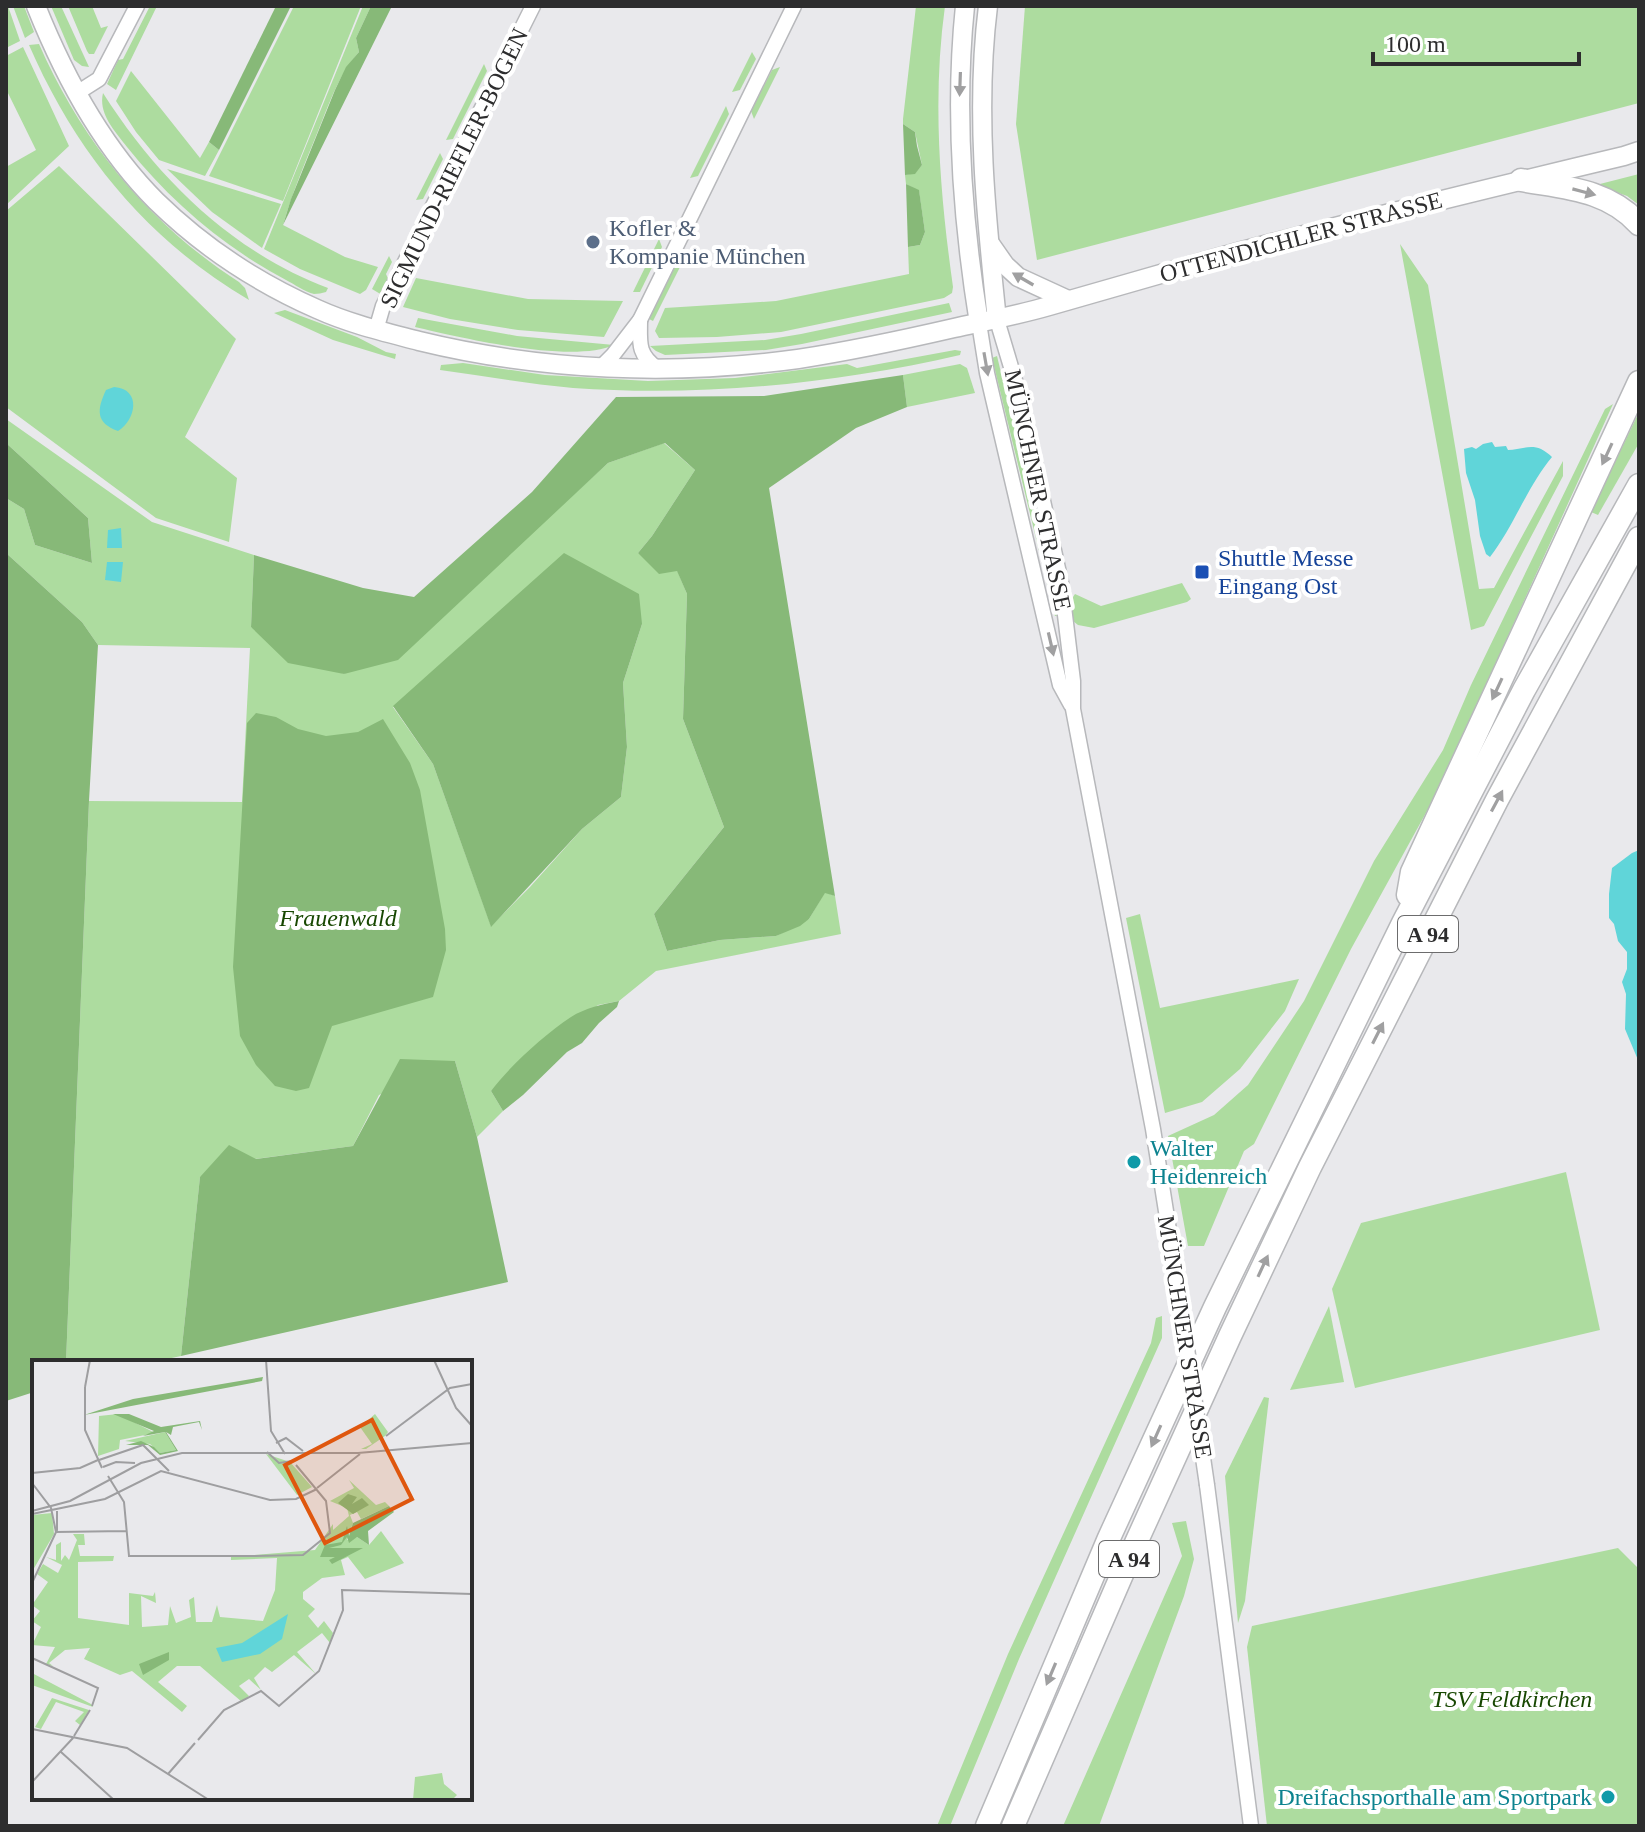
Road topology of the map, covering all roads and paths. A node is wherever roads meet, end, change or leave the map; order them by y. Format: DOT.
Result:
graph roads {
  1 [pos="36,6"];
  2 [pos="137,6"];
  3 [pos="533,6"];
  4 [pos="794,6"];
  5 [pos="965,6"];
  6 [pos="988,6"];
  7 [pos="77,93"];
  8 [pos="1634,155"];
  9 [pos="1521,180"];
  10 [pos="1639,224"];
  11 [pos="990,243"];
  12 [pos="1068,300"];
  13 [pos="640,320"];
  14 [pos="988,322"];
  15 [pos="376,330"];
  16 [pos="601,367"];
  17 [pos="657,368"];
  18 [pos="1639,382"];
  19 [pos="1639,485"];
  20 [pos="1639,538"];
  21 [pos="1073,709"];
  22 [pos="1403,923"];
  23 [pos="987,1826"];
  24 [pos="1013,1826"];
  25 [pos="1251,1826"];
  1 -- 7 [label="main road, OTTENDICHLER STRASSE"];
  2 -- 7 [label="street"];
  3 -- 15 [label="street, SIGMUND-RIEFLER-BOGEN"];
  4 -- 13 [label="street"];
  5 -- 14 [label="main road, one-way"];
  6 -- 11 [label="main road"];
  7 -- 15 [label="main road, OTTENDICHLER STRASSE"];
  8 -- 9 [label="main road, OTTENDICHLER STRASSE"];
  9 -- 10 [label="highway, one-way"];
  9 -- 12 [label="main road, OTTENDICHLER STRASSE"];
  12 -- 11 [label="main road, one-way"];
  11 -- 14 [label="main road"];
  12 -- 14 [label="main road, OTTENDICHLER STRASSE"];
  13 -- 16 [label="street"];
  13 -- 17 [label="street"];
  14 -- 17 [label="main road, OTTENDICHLER STRASSE"];
  14 -- 21 [label="street, MÜNCHNER STRASSE, one-way"];
  14 -- 21 [label="street, MÜNCHNER STRASSE"];
  15 -- 16 [label="main road, OTTENDICHLER STRASSE"];
  16 -- 17 [label="main road, OTTENDICHLER STRASSE"];
  18 -- 22 [label="highway, one-way"];
  19 -- 22 [label="highway, A 94"];
  24 -- 20 [label="highway, A 94, one-way"];
  21 -- 25 [label="street, MÜNCHNER STRASSE, bridge"];
  22 -- 23 [label="highway, A 94, one-way"];
}
